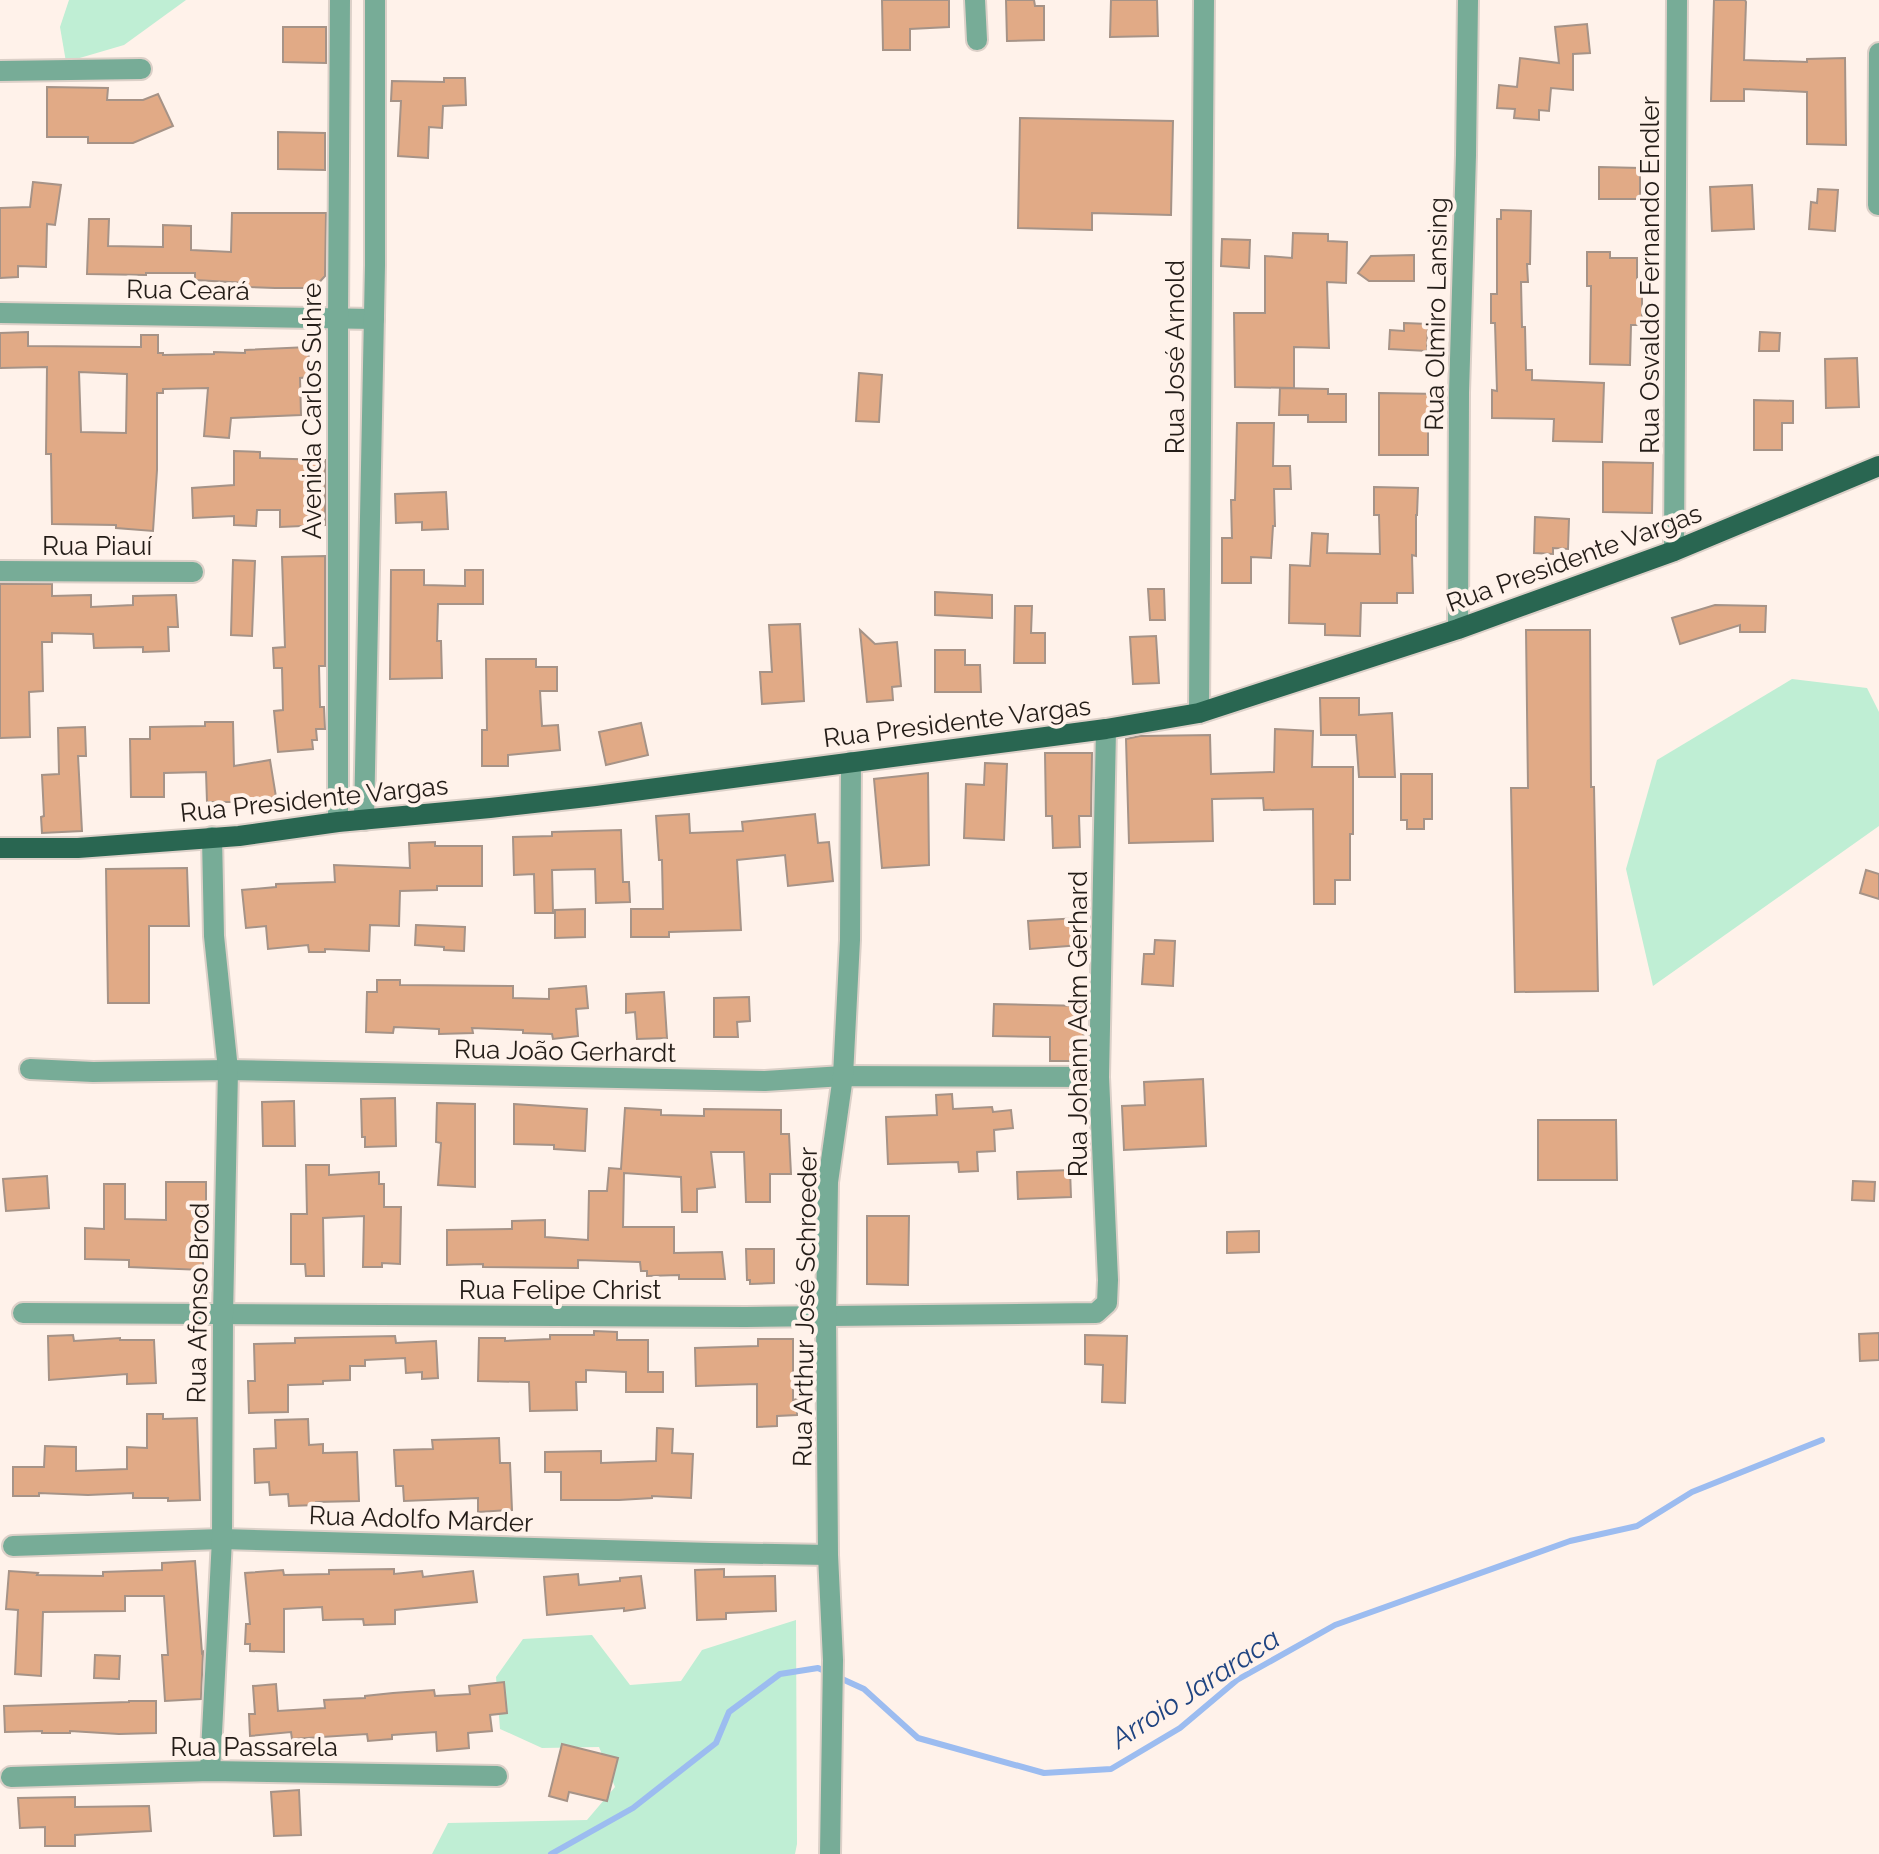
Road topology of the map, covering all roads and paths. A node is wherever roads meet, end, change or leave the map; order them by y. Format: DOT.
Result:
graph roads {
  1 [pos="340,0"];
  2 [pos="375,0"];
  3 [pos="975,0"];
  4 [pos="1204,0"];
  5 [pos="1468,0"];
  6 [pos="1677,0"];
  7 [pos="977,40"];
  8 [pos="1879,53"];
  9 [pos="141,69"];
  10 [pos="0,71"];
  11 [pos="1878,205"];
  12 [pos="0,313"];
  13 [pos="338,318"];
  14 [pos="374,319"];
  15 [pos="1879,466"];
  16 [pos="1674,551"];
  17 [pos="0,571"];
  18 [pos="193,572"];
  19 [pos="1458,629"];
  20 [pos="1199,713"];
  21 [pos="1106,729"];
  22 [pos="851,762"];
  23 [pos="364,820"];
  24 [pos="338,822"];
  25 [pos="212,837"];
  26 [pos="0,848"];
  27 [pos="30,1069"];
  28 [pos="228,1070"];
  29 [pos="843,1076"];
  30 [pos="1099,1077"];
  31 [pos="23,1313"];
  32 [pos="1096,1313"];
  33 [pos="223,1315"];
  34 [pos="826,1317"];
  35 [pos="222,1539"];
  36 [pos="13,1546"];
  37 [pos="828,1555"];
  38 [pos="210,1771"];
  39 [pos="497,1776"];
  40 [pos="11,1777"];
  41 [pos="830,1854"];
  1 -- 13 [label="street, Avenida Carlos Suhre"];
  2 -- 14 [label="street"];
  3 -- 7 [label="street"];
  4 -- 20 [label="street, Rua José Arnold"];
  5 -- 19 [label="street, Rua Olmiro Lansing"];
  6 -- 16 [label="street, Rua Osvaldo Fernando Endler"];
  8 -- 11 [label="street"];
  9 -- 10 [label="street"];
  12 -- 13 [label="street, Rua Ceará"];
  13 -- 14 [label="street, Rua Ceará"];
  13 -- 24 [label="street, Avenida Carlos Suhre"];
  14 -- 23 [label="street"];
  15 -- 16 [label="main road, Rua Presidente Vargas"];
  16 -- 19 [label="main road, Rua Presidente Vargas"];
  17 -- 18 [label="street, Rua Piauí"];
  19 -- 20 [label="main road, Rua Presidente Vargas"];
  20 -- 21 [label="main road, Rua Presidente Vargas"];
  21 -- 22 [label="main road, Rua Presidente Vargas"];
  21 -- 30 [label="street, Rua Johann Adm Gerhard"];
  22 -- 23 [label="main road, Rua Presidente Vargas"];
  22 -- 29 [label="street, Rua Arthur José Schroeder"];
  23 -- 24 [label="main road, Rua Presidente Vargas"];
  24 -- 25 [label="main road, Rua Presidente Vargas"];
  25 -- 26 [label="main road, Rua Presidente Vargas"];
  25 -- 28 [label="street, Rua Afonso Brod"];
  27 -- 28 [label="street, Rua João Gerhardt"];
  28 -- 29 [label="street, Rua João Gerhardt"];
  28 -- 33 [label="street, Rua Afonso Brod"];
  29 -- 30 [label="street, Rua João Gerhardt"];
  29 -- 34 [label="street, Rua Arthur José Schroeder"];
  30 -- 32 [label="street, Rua Johann Adm Gerhard"];
  31 -- 33 [label="street, Rua Felipe Christ"];
  32 -- 34 [label="street, Rua Felipe Christ"];
  33 -- 34 [label="street, Rua Felipe Christ"];
  33 -- 35 [label="street, Rua Afonso Brod"];
  34 -- 37 [label="street, Rua Arthur José Schroeder"];
  35 -- 36 [label="street, Rua Adolfo Marder"];
  35 -- 37 [label="street, Rua Adolfo Marder"];
  35 -- 38 [label="street, Rua Afonso Brod"];
  37 -- 41 [label="street, Rua Arthur José Schroeder"];
  38 -- 39 [label="street, Rua Passarela"];
  38 -- 40 [label="street, Rua Passarela"];
}
